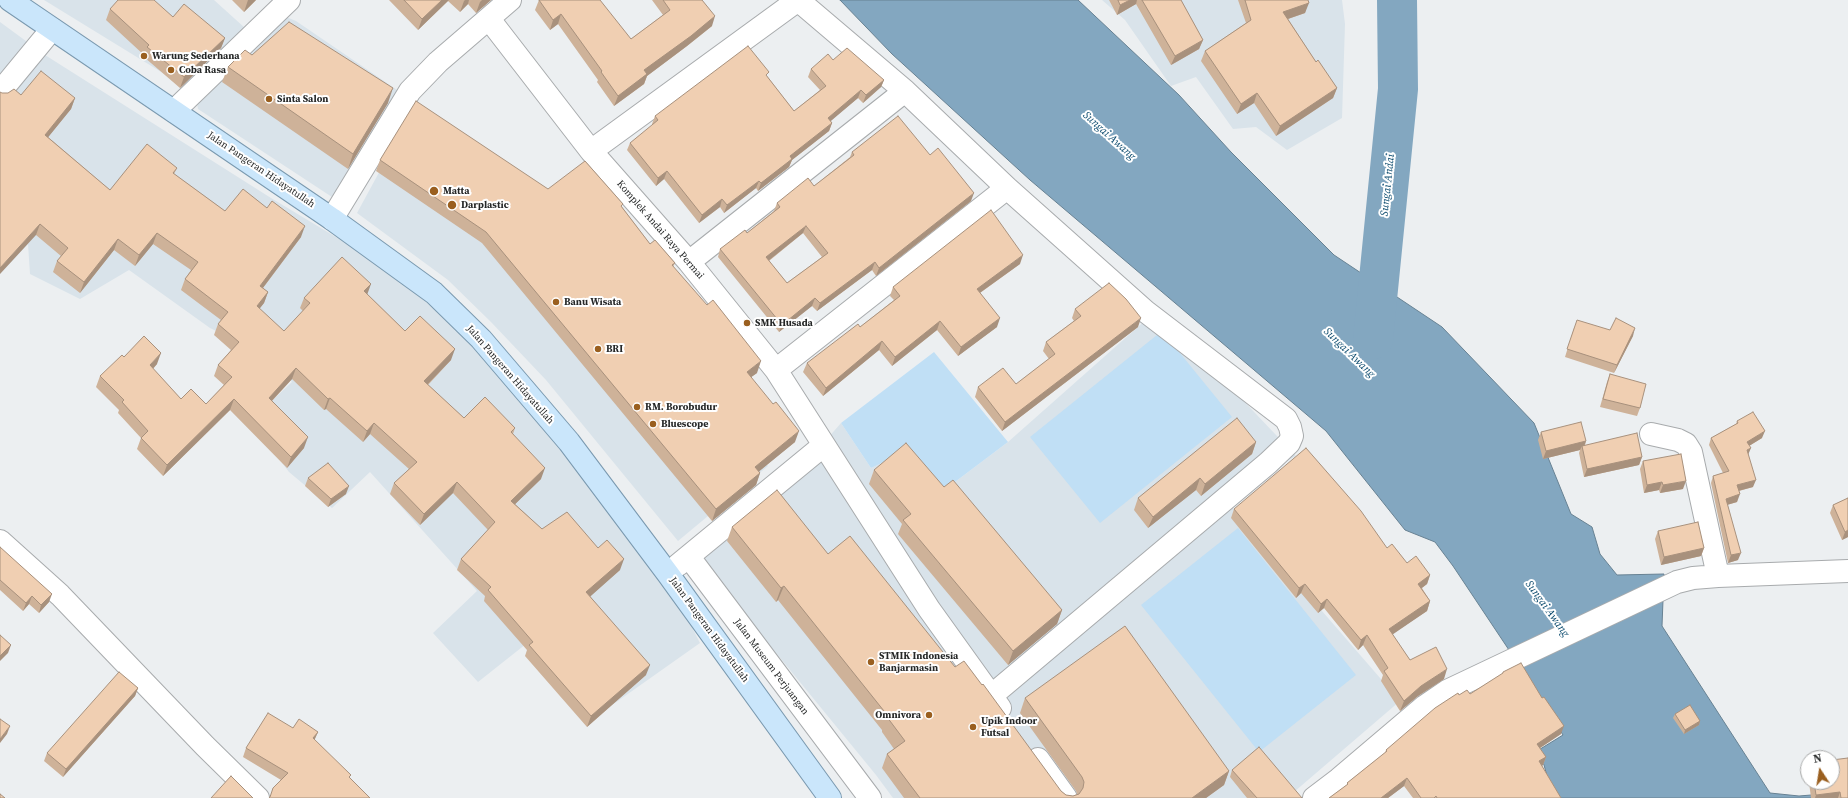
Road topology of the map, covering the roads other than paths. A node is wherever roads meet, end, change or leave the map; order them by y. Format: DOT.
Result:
graph roads {
  1 [pos="10,0"];
  2 [pos="290,0"];
  3 [pos="510,0"];
  4 [pos="489,19"];
  5 [pos="52,29"];
  6 [pos="905,91"];
  7 [pos="0,92"];
  8 [pos="174,111"];
  9 [pos="591,151"];
  10 [pos="1007,188"];
  11 [pos="332,219"];
  12 [pos="689,262"];
  13 [pos="776,370"];
  14 [pos="1651,434"];
  15 [pos="824,445"];
  16 [pos="0,541"];
  17 [pos="689,557"];
  18 [pos="1848,571"];
  19 [pos="668,574"];
  20 [pos="1718,576"];
  21 [pos="991,696"];
  22 [pos="1010,721"];
  23 [pos="1024,740"];
  24 [pos="258,798"];
  25 [pos="830,798"];
  26 [pos="870,798"];
  27 [pos="1066,798"];
  28 [pos="1314,798"];
  1 -- 5 [label="main road, Jalan Pangeran Hidayatullah"];
  2 -- 8 [label="street"];
  3 -- 4 [label="street"];
  4 -- 9 [label="street, Komplek Andai Raya Permai"];
  4 -- 11 [label="street"];
  5 -- 7 [label="street"];
  5 -- 8 [label="main road, Jalan Pangeran Hidayatullah"];
  6 -- 9 [label="street"];
  6 -- 10 [label="street"];
  6 -- 12 [label="street"];
  8 -- 11 [label="main road, Jalan Pangeran Hidayatullah"];
  9 -- 12 [label="street, Komplek Andai Raya Permai"];
  10 -- 13 [label="street"];
  10 -- 21 [label="street"];
  11 -- 19 [label="main road, Jalan Pangeran Hidayatullah"];
  12 -- 13 [label="street, Komplek Andai Raya Permai"];
  13 -- 15 [label="street, Komplek Andai Raya Permai"];
  14 -- 20 [label="street"];
  15 -- 17 [label="street"];
  15 -- 21 [label="street, Komplek Andai Raya Permai"];
  16 -- 24 [label="street"];
  17 -- 19 [label="street"];
  17 -- 26 [label="street, Jalan Museum Perjuangan"];
  18 -- 20 [label="street"];
  19 -- 25 [label="main road, Jalan Pangeran Hidayatullah"];
  20 -- 28 [label="street"];
  21 -- 22 [label="street, Komplek Andai Raya Permai"];
  23 -- 27 [label="street"];
}
